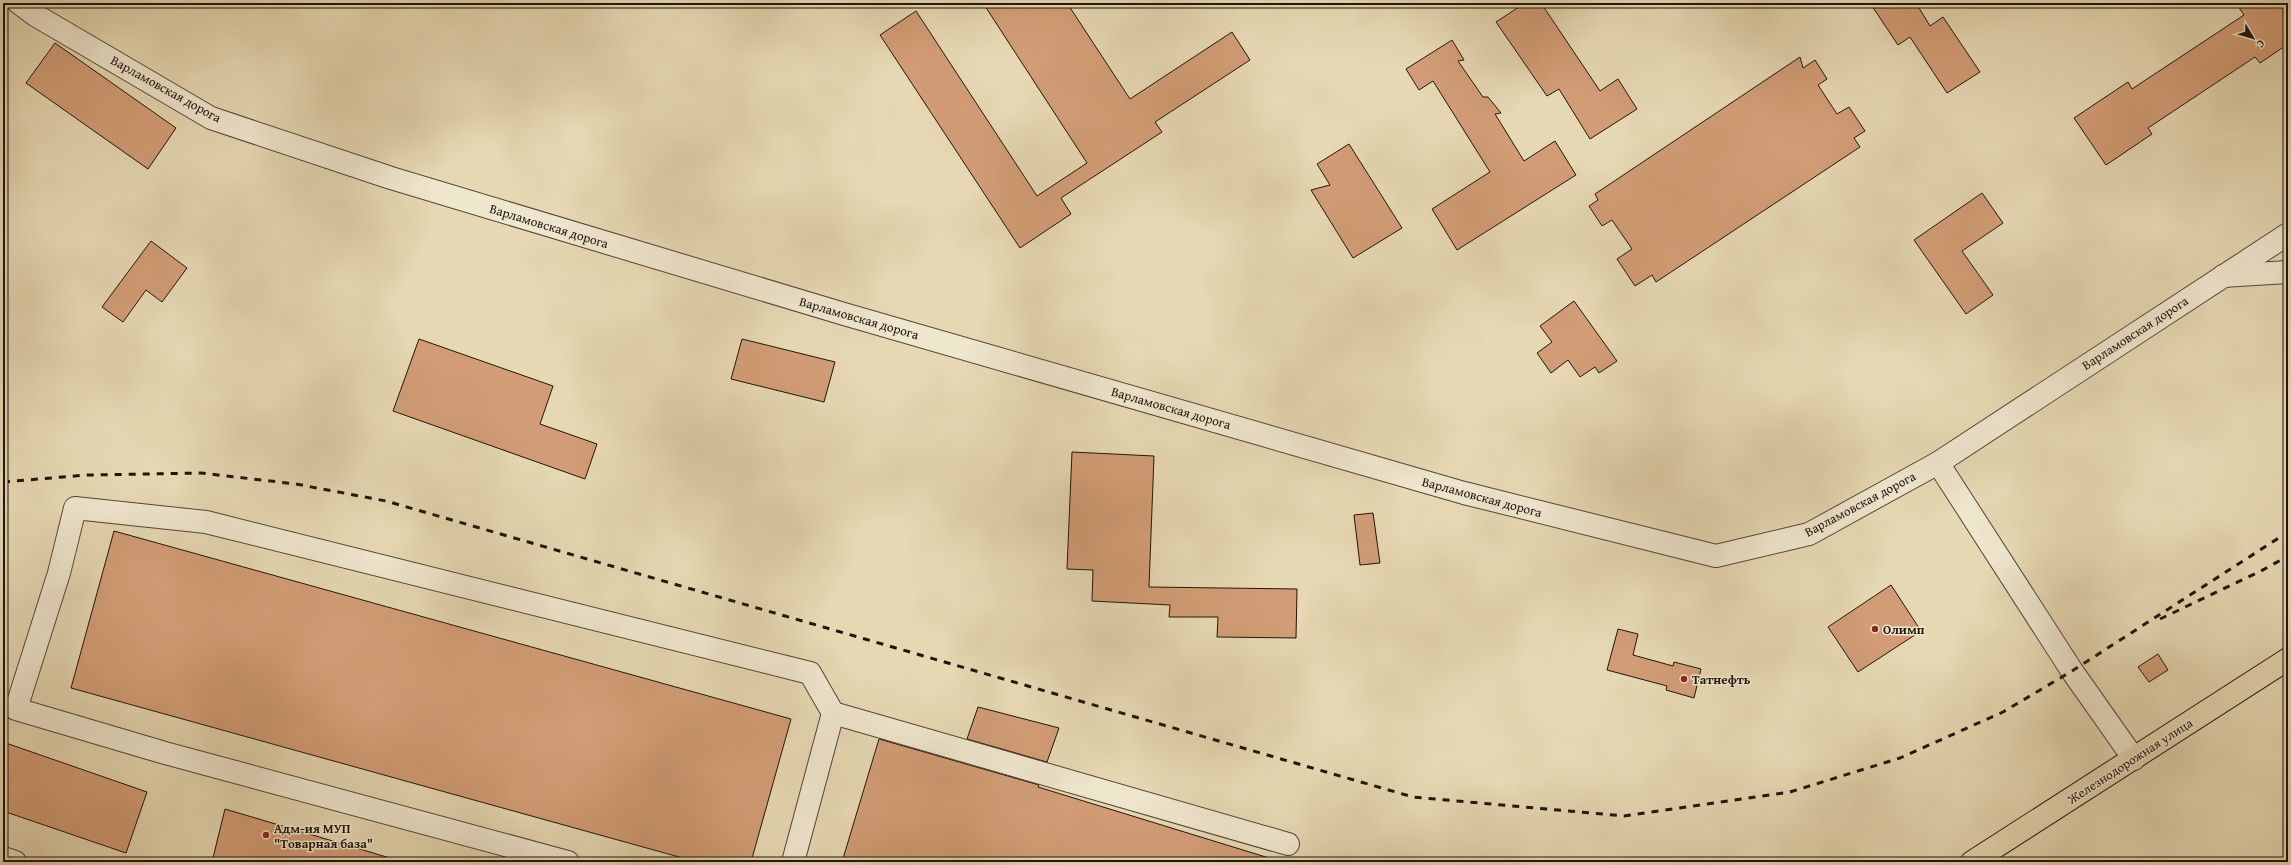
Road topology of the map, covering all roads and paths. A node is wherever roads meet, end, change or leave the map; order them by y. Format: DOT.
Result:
graph roads {
  1 [pos="19,3"];
  2 [pos="2288,234"];
  3 [pos="2288,272"];
  4 [pos="2221,276"];
  5 [pos="1938,463"];
  6 [pos="2288,659"];
  7 [pos="833,713"];
  8 [pos="2134,759"];
  9 [pos="1288,844"];
  10 [pos="3,858"];
  11 [pos="15,862"];
  12 [pos="568,862"];
  13 [pos="793,862"];
  14 [pos="1972,862"];
  1 -- 5 [label="street, Варламовская дорога"];
  2 -- 4 [label="street, Варламовская дорога"];
  3 -- 4 [label="street"];
  4 -- 5 [label="street, Варламовская дорога"];
  5 -- 8 [label="street"];
  6 -- 8 [label="main road, Железнодорожная улица"];
  7 -- 9 [label="street"];
  7 -- 12 [label="street"];
  7 -- 13 [label="street"];
  8 -- 14 [label="main road, Железнодорожная улица"];
  10 -- 11 [label="street"];
}
